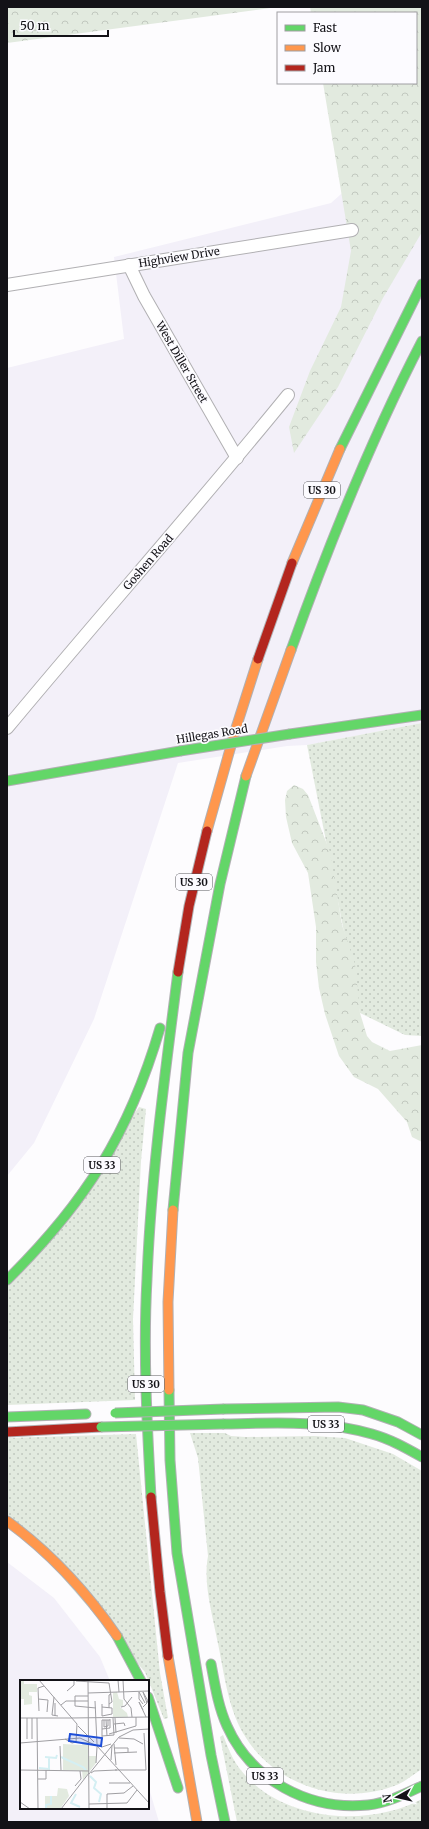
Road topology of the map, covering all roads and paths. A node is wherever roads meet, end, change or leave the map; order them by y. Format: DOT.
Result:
graph roads {
  1 [pos="352,230"];
  2 [pos="129,265"];
  3 [pos="422,284"];
  4 [pos="7,285"];
  5 [pos="422,341"];
  6 [pos="288,395"];
  7 [pos="237,458"];
  8 [pos="422,715"];
  9 [pos="7,728"];
  10 [pos="7,781"];
  11 [pos="182,945"];
  12 [pos="164,1007"];
  13 [pos="161,1021"];
  14 [pos="7,1280"];
  15 [pos="108,1413"];
  16 [pos="93,1414"];
  17 [pos="7,1417"];
  18 [pos="7,1432"];
  19 [pos="422,1435"];
  20 [pos="422,1457"];
  21 [pos="7,1521"];
  22 [pos="177,1553"];
  23 [pos="190,1578"];
  24 [pos="209,1656"];
  25 [pos="140,1680"];
  26 [pos="149,1700"];
  27 [pos="422,1786"];
  28 [pos="181,1799"];
  29 [pos="197,1822"];
  30 [pos="225,1822"];
  1 -- 2 [label="street, Highview Drive"];
  2 -- 4 [label="street, Highview Drive"];
  2 -- 7 [label="street, West Diller Street"];
  3 -- 11 [label="main road, US 30"];
  5 -- 22 [label="main road, US 30"];
  6 -- 7 [label="street, Goshen Road"];
  7 -- 9 [label="street, Goshen Road"];
  8 -- 10 [label="main road, Hillegas Road, bridge"];
  11 -- 12 [label="main road"];
  11 -- 29 [label="main road, US 30"];
  13 -- 14 [label="main road, US 33"];
  15 -- 19 [label="main road, bridge"];
  16 -- 17 [label="main road"];
  18 -- 20 [label="main road, US 33, bridge"];
  21 -- 25 [label="main road"];
  22 -- 23 [label="main road"];
  22 -- 30 [label="main road, US 30"];
  24 -- 27 [label="main road, US 33"];
  26 -- 28 [label="main road"];
}
